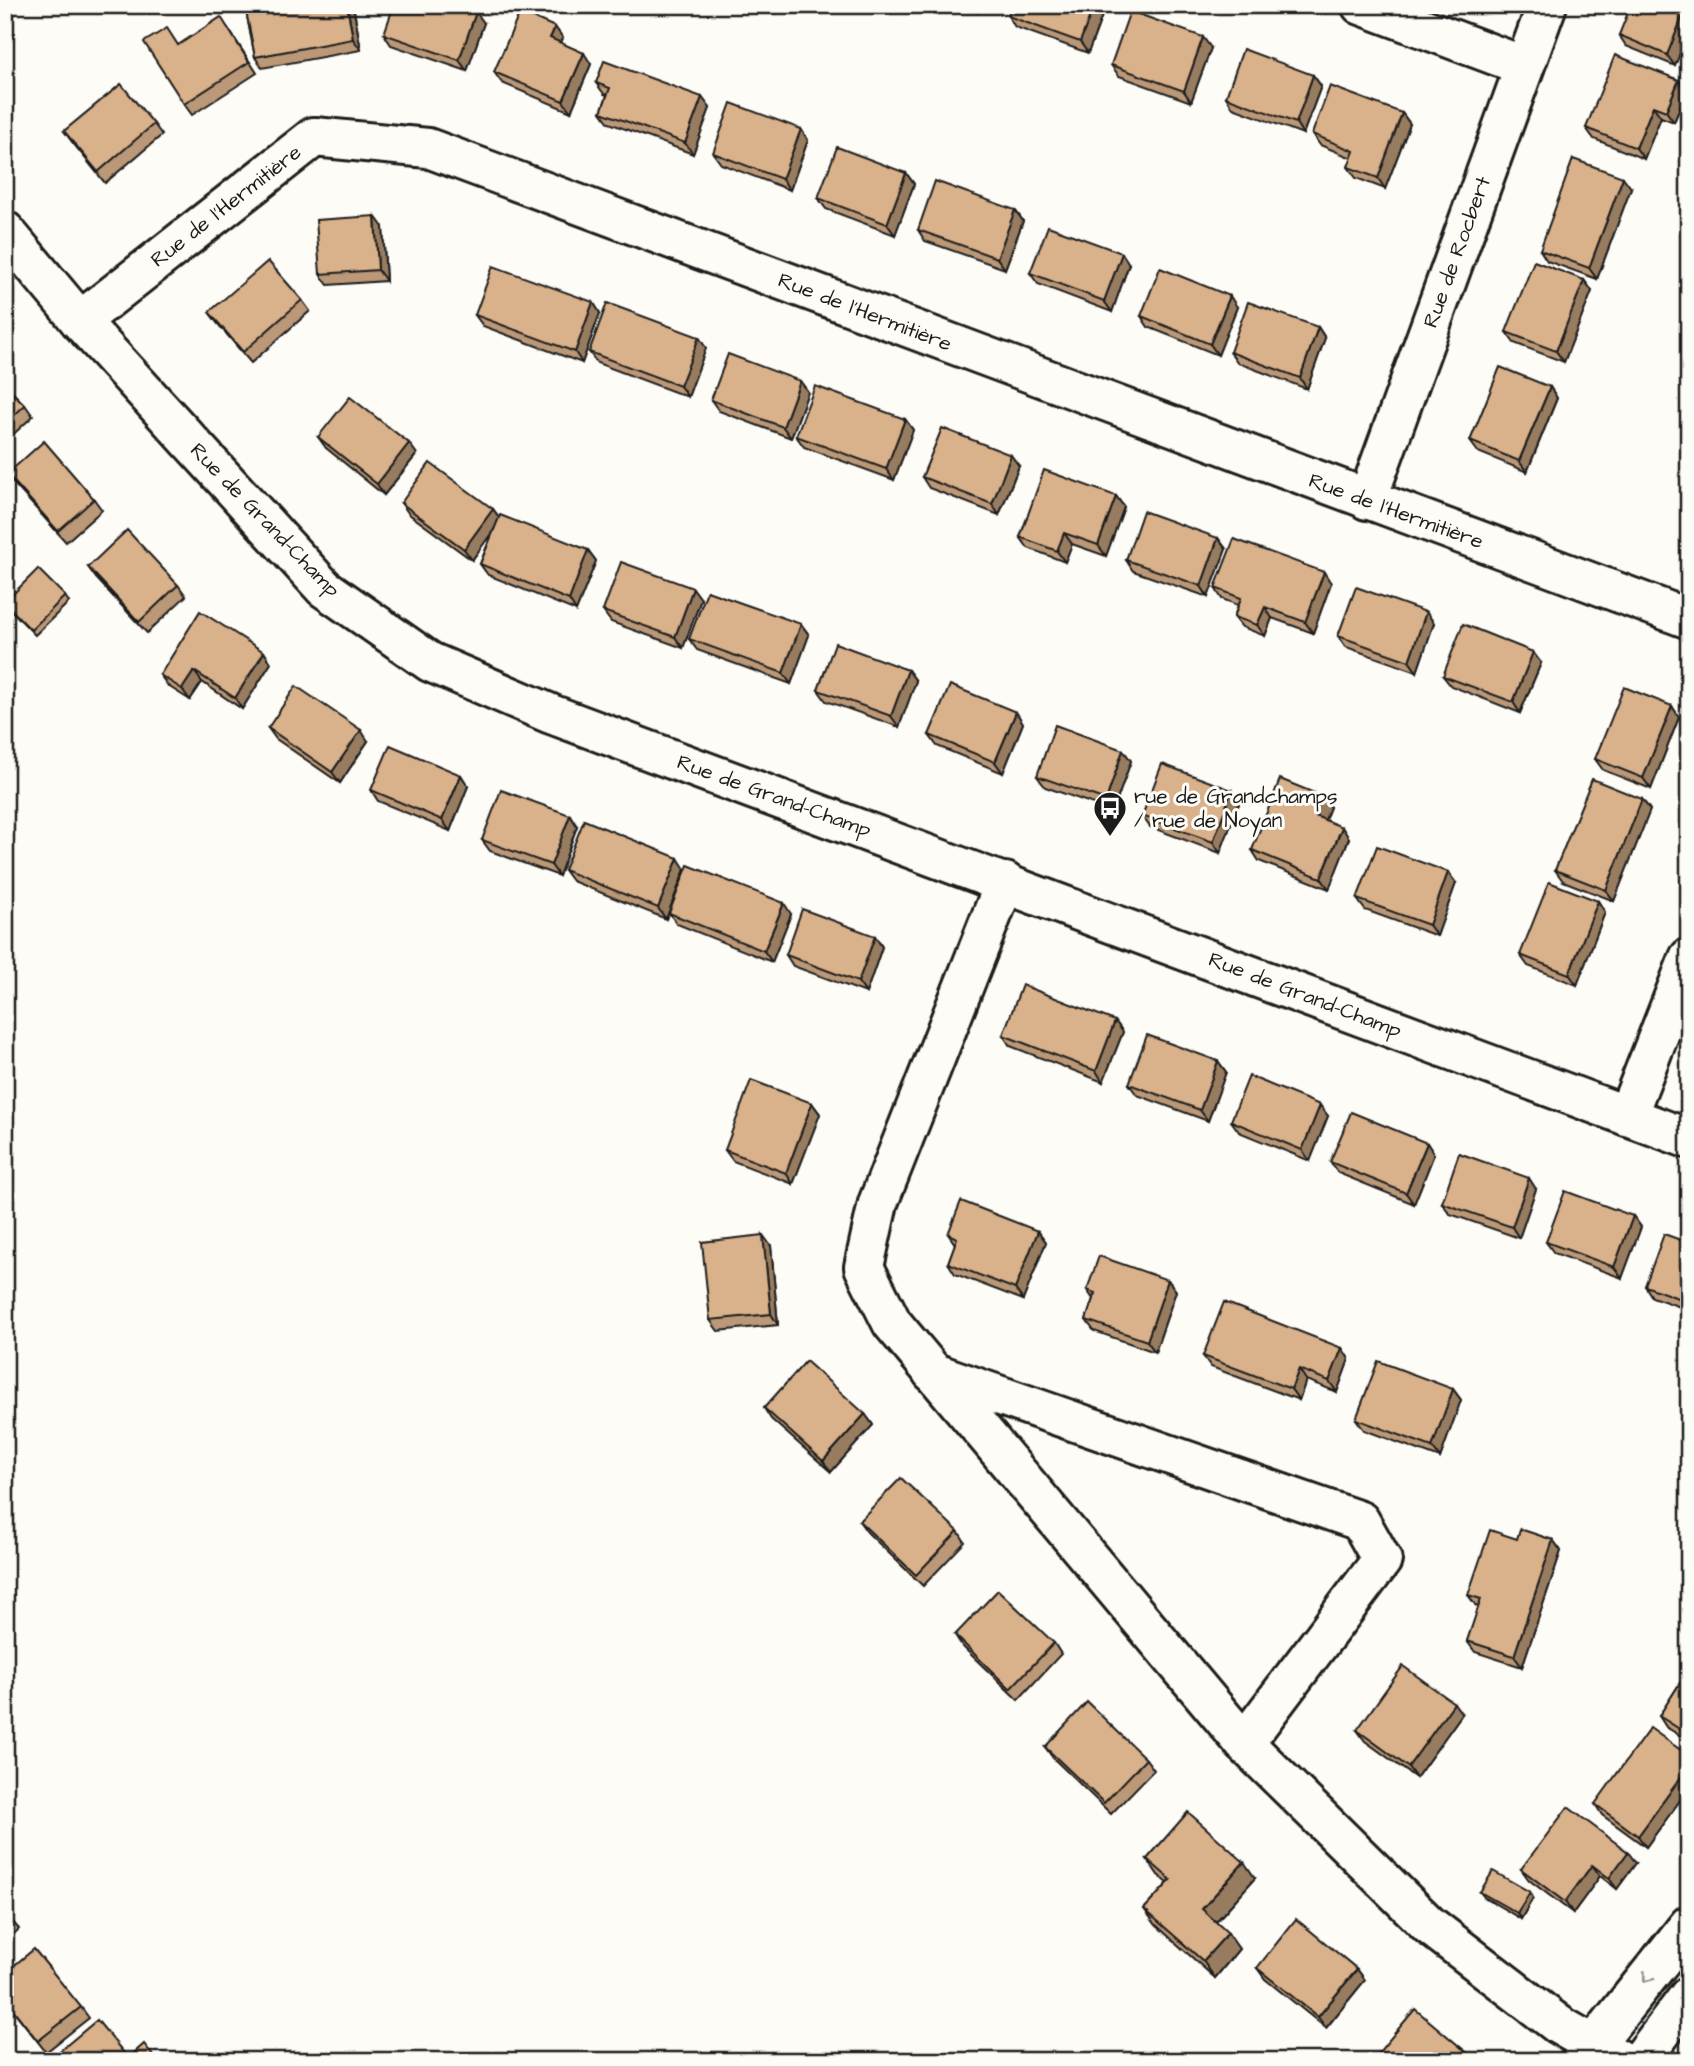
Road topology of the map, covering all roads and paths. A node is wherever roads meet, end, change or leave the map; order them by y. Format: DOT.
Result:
graph roads {
  1 [pos="1361,5"];
  2 [pos="1547,5"];
  3 [pos="1524,66"];
  4 [pos="5,231"];
  5 [pos="80,321"];
  6 [pos="1367,500"];
  7 [pos="1689,619"];
  8 [pos="1005,882"];
  9 [pos="1689,958"];
  10 [pos="1627,1116"];
  11 [pos="1689,1139"];
  12 [pos="930,1371"];
  13 [pos="1244,1743"];
  14 [pos="1689,1924"];
  15 [pos="1689,1996"];
  16 [pos="1599,2056"];
  17 [pos="1640,2061"];
  1 -- 3 [label="street"];
  2 -- 3 [label="street, Rue de Rocbert"];
  3 -- 6 [label="street, Rue de Rocbert"];
  4 -- 5 [label="street, Rue de Grand-Champ"];
  5 -- 6 [label="street, Rue de l'Hermitière"];
  5 -- 8 [label="street, Rue de Grand-Champ"];
  6 -- 7 [label="street, Rue de l'Hermitière"];
  8 -- 10 [label="street, Rue de Grand-Champ"];
  8 -- 12 [label="street"];
  9 -- 10 [label="street"];
  10 -- 11 [label="street, Rue de Grand-Champ"];
  12 -- 13 [label="street"];
  12 -- 13 [label="street"];
  13 -- 16 [label="street"];
  14 -- 16 [label="street, one-way"];
  15 -- 17 [label="street"];
}
